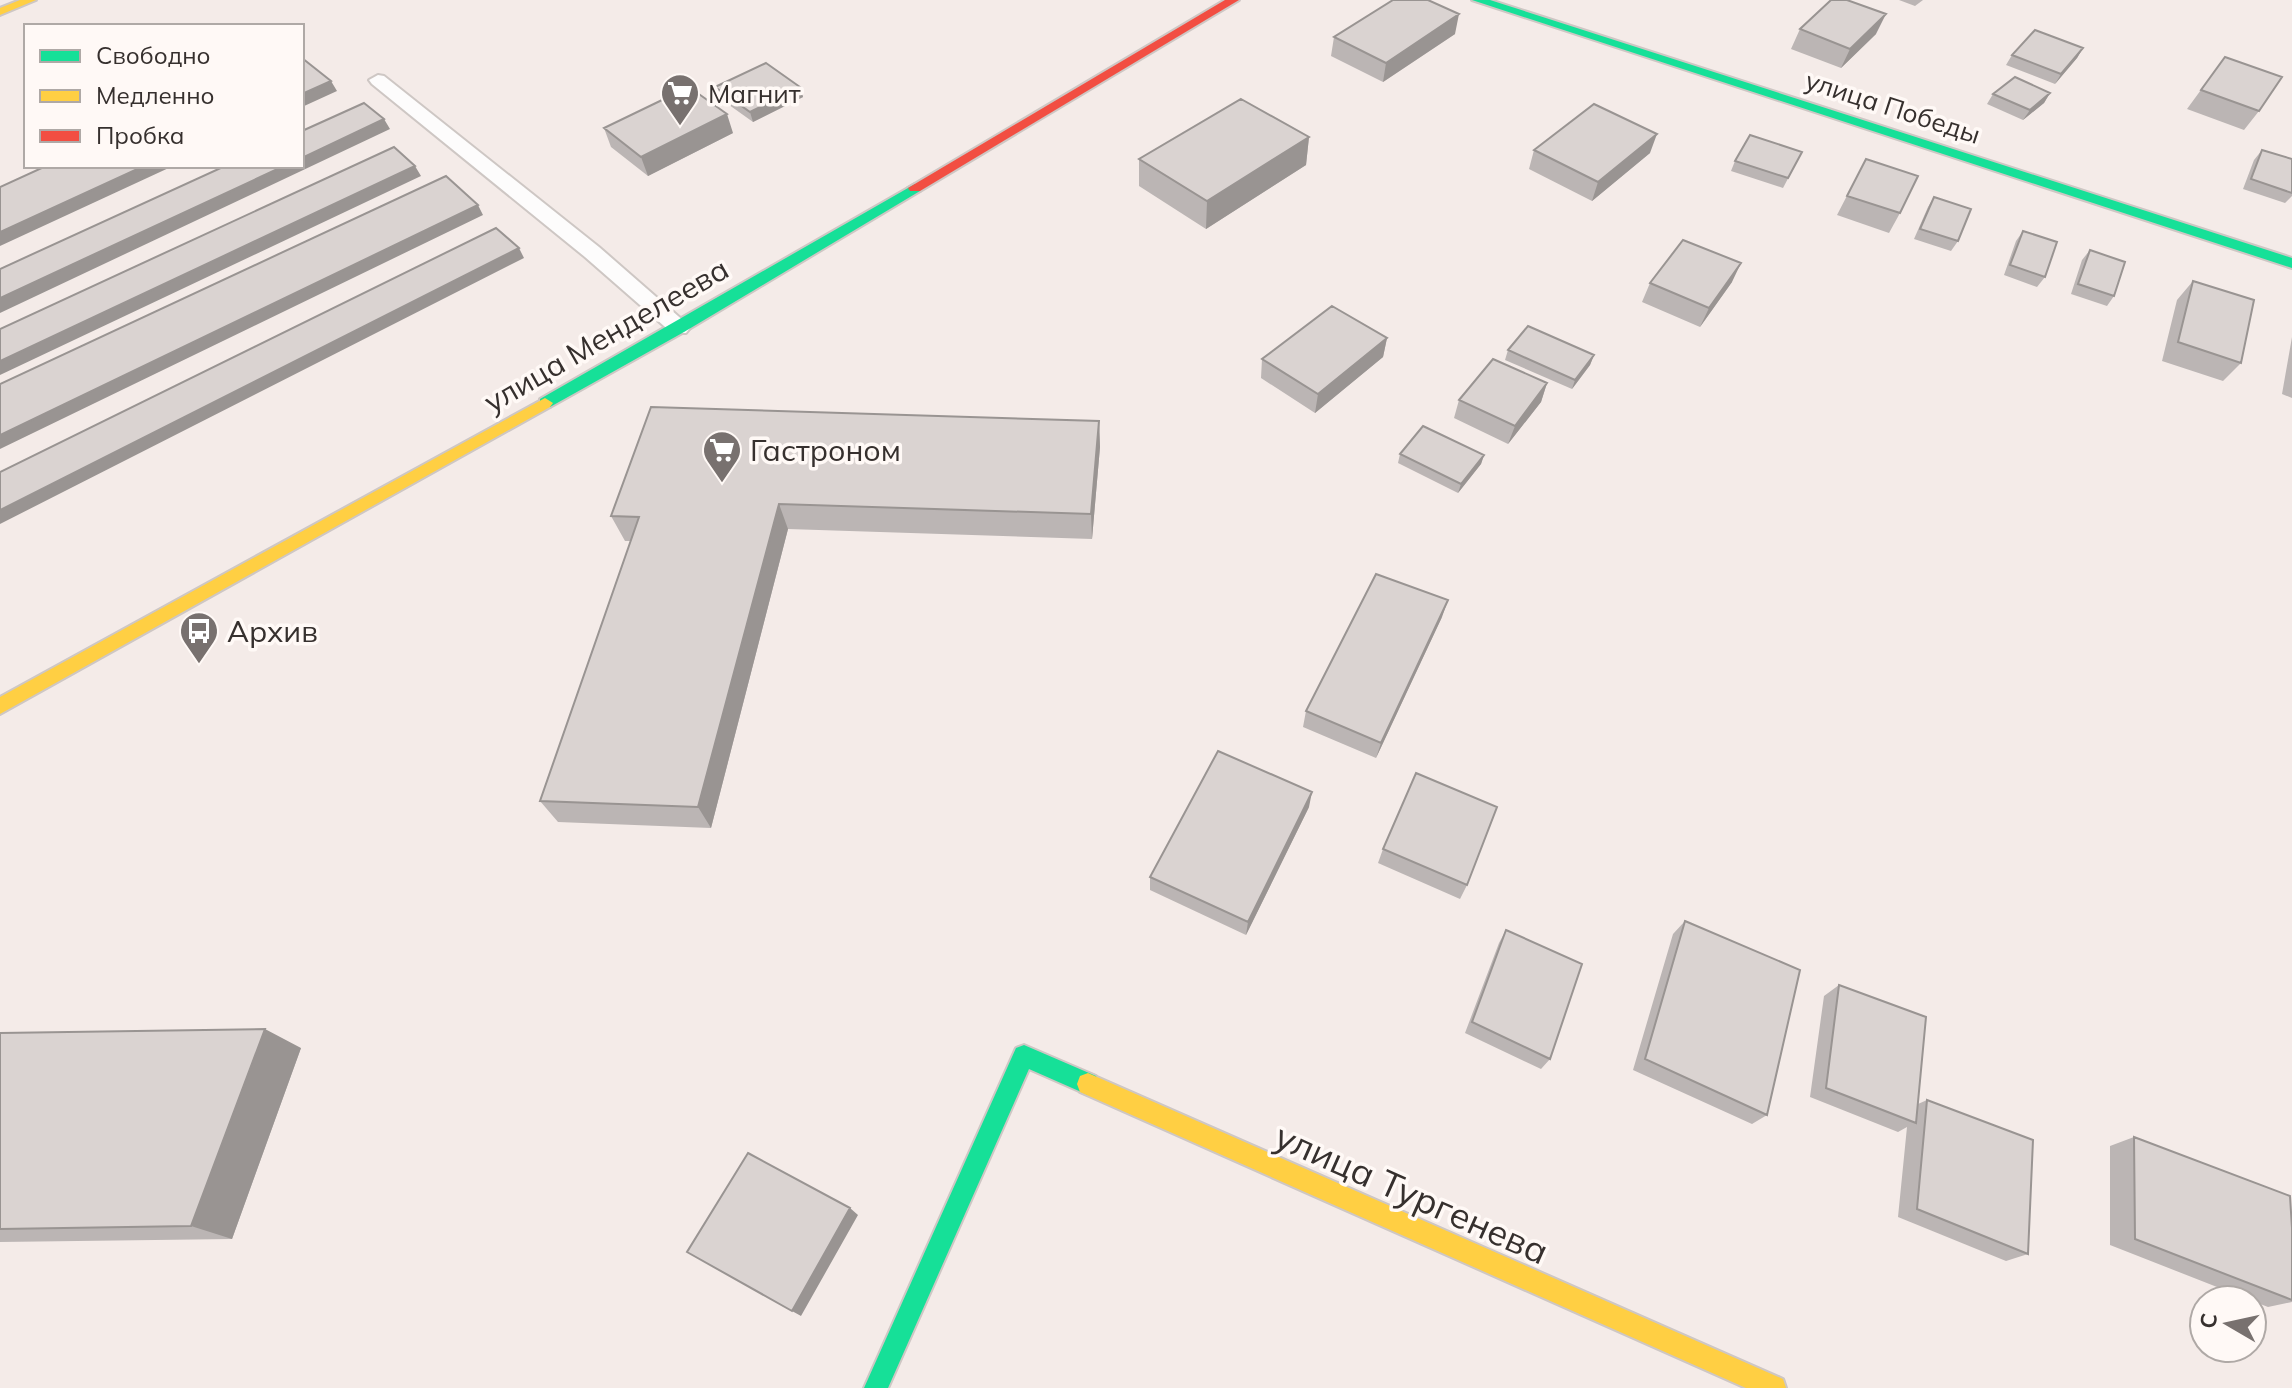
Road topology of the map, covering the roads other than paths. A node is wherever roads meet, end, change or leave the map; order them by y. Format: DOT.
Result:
graph roads {
  1 [pos="30,0"];
  2 [pos="1233,0"];
  3 [pos="1478,0"];
  4 [pos="0,12"];
  5 [pos="378,80"];
  6 [pos="2292,263"];
  7 [pos="679,328"];
  8 [pos="0,706"];
  9 [pos="876,1388"];
  10 [pos="1774,1388"];
  1 -- 4 [label="main road"];
  2 -- 7 [label="main road, улица Менделеева"];
  3 -- 6 [label="main road, улица Победы"];
  5 -- 7 [label="lane"];
  7 -- 8 [label="main road, улица Менделеева"];
  9 -- 10 [label="main road, улица Тургенева"];
}
